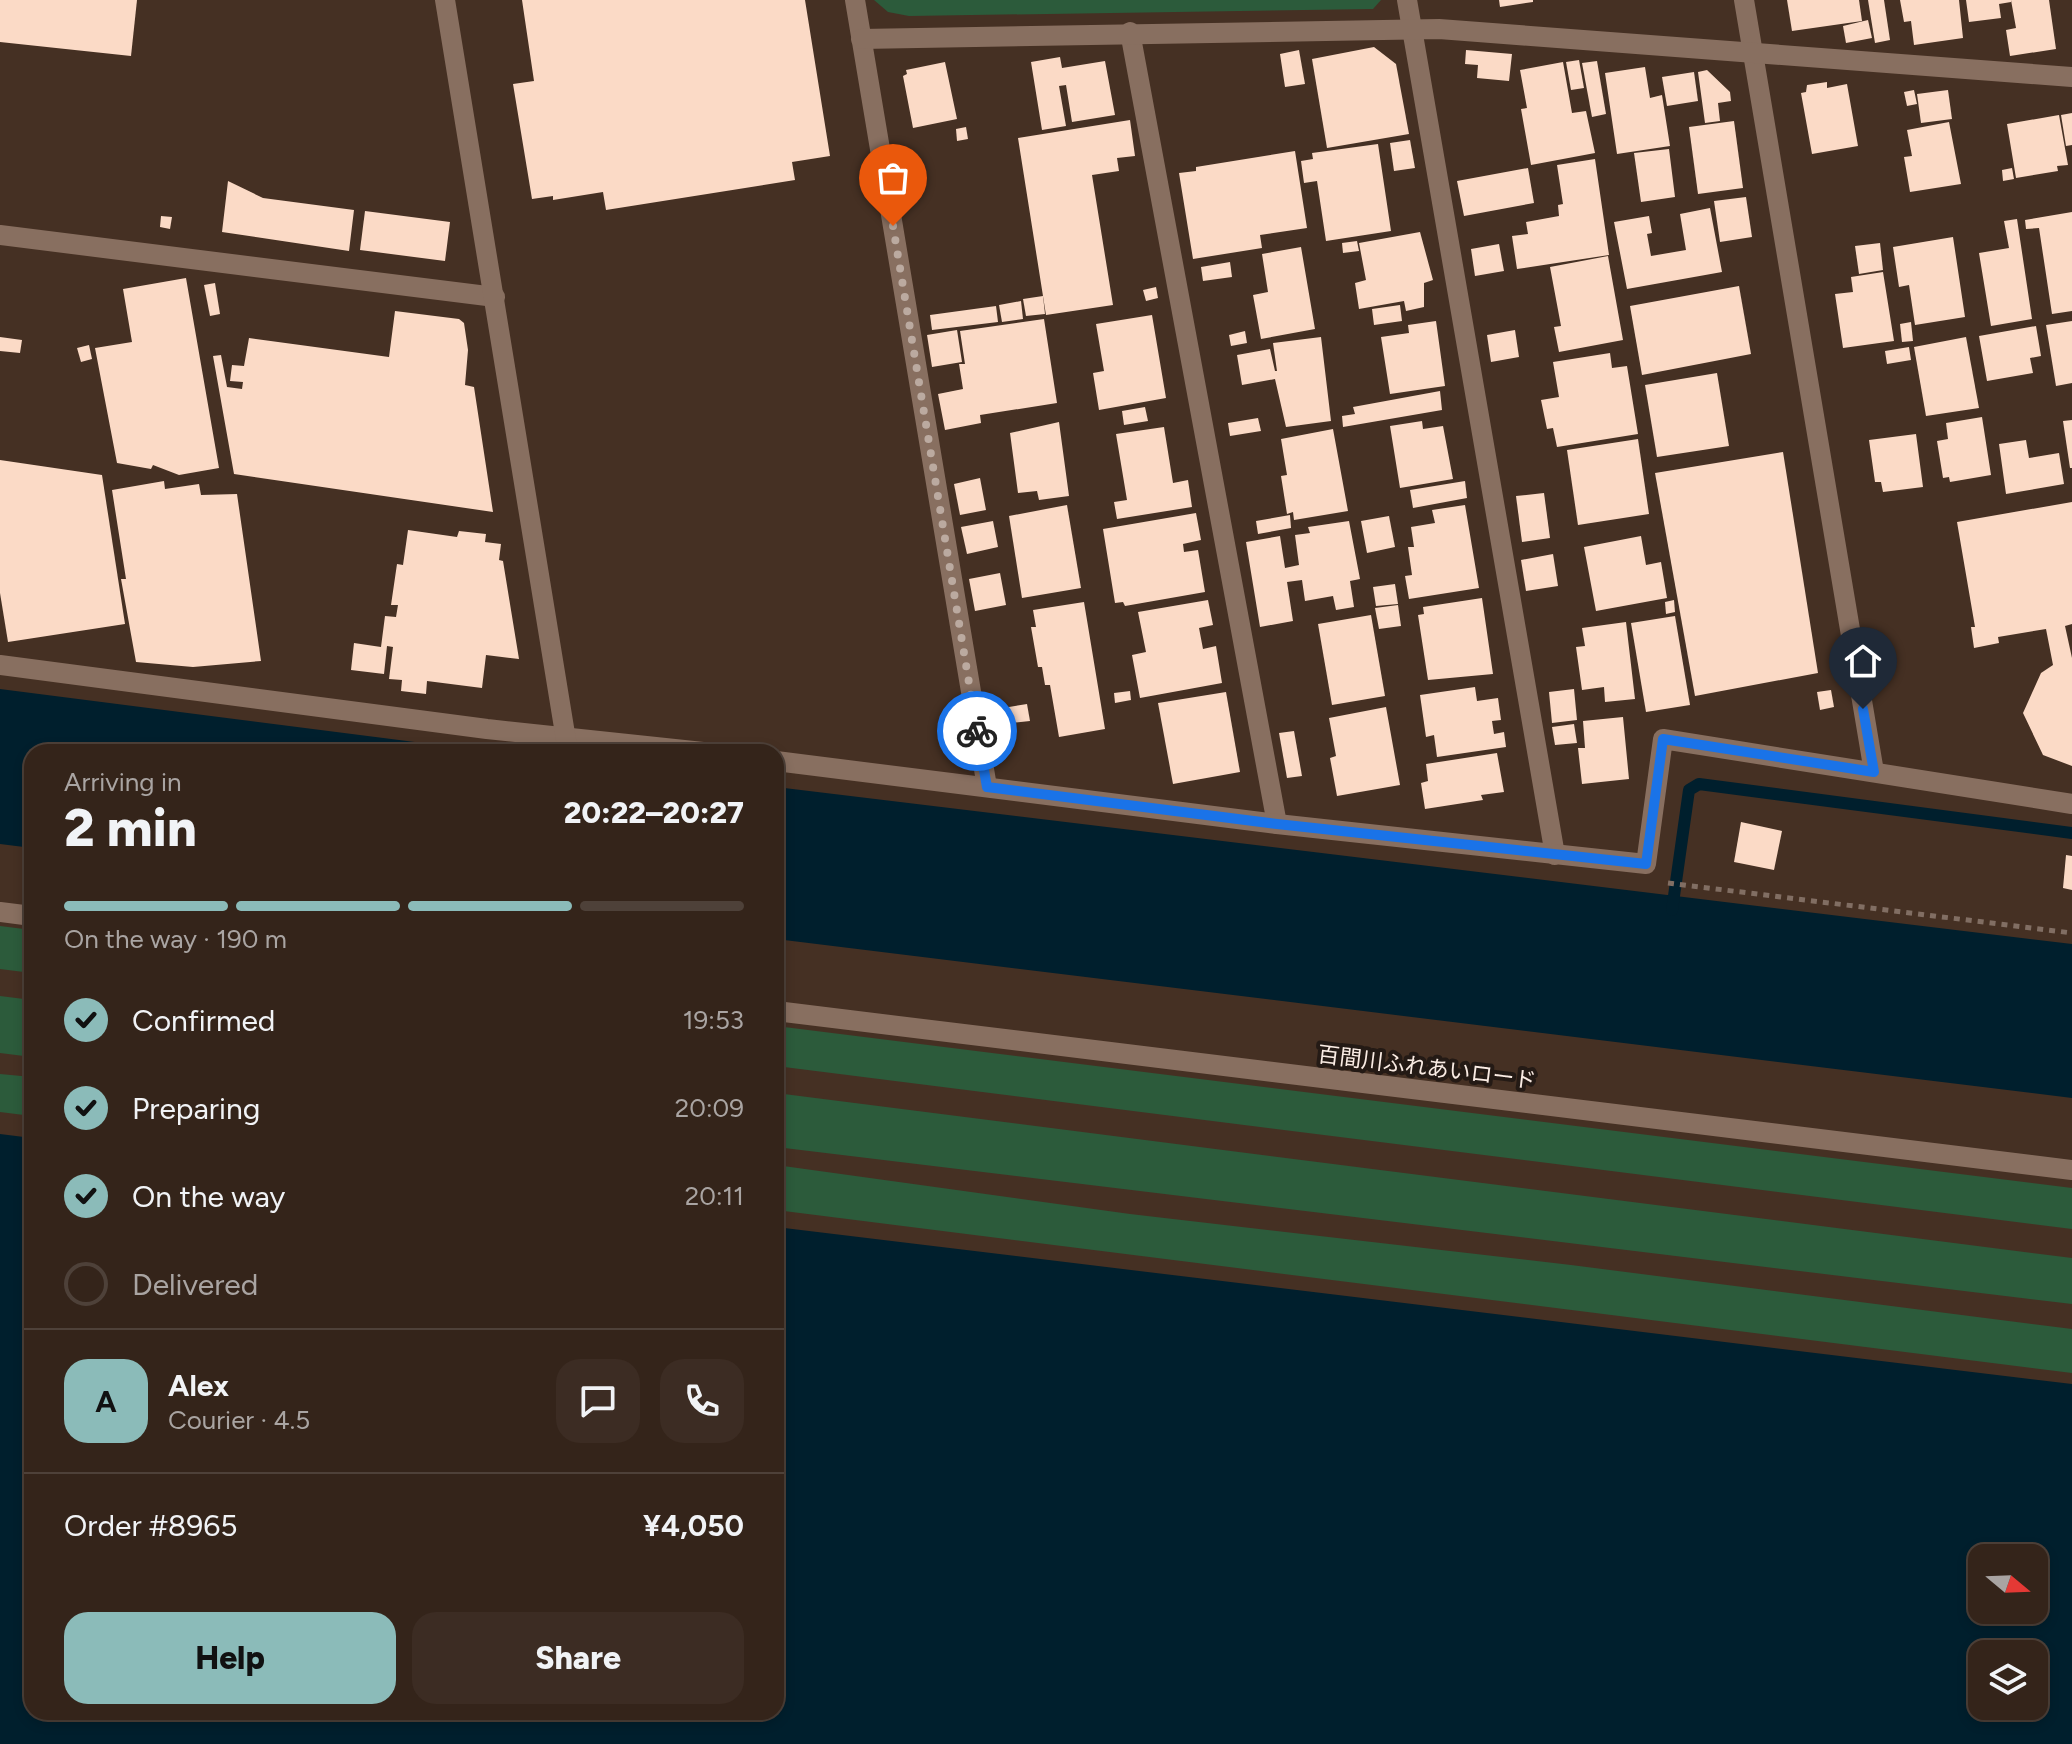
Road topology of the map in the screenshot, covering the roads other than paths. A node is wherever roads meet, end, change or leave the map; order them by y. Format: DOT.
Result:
graph roads {
  1 [pos="445,0"];
  2 [pos="855,0"];
  3 [pos="1407,0"];
  4 [pos="1744,0"];
  5 [pos="1412,30"];
  6 [pos="1130,32"];
  7 [pos="861,39"];
  8 [pos="1752,52"];
  9 [pos="2072,77"];
  10 [pos="0,235"];
  11 [pos="495,297"];
  12 [pos="0,665"];
  13 [pos="566,743"];
  14 [pos="784,762"];
  15 [pos="1874,772"];
  16 [pos="987,787"];
  17 [pos="2072,804"];
  18 [pos="1277,824"];
  19 [pos="1555,855"];
  20 [pos="0,912"];
  21 [pos="24,915"];
  22 [pos="784,1012"];
  23 [pos="2072,1170"];
  1 -- 11 [label="street"];
  2 -- 7 [label="street"];
  3 -- 5 [label="street"];
  4 -- 8 [label="street"];
  5 -- 6 [label="street"];
  5 -- 8 [label="street"];
  5 -- 19 [label="street"];
  6 -- 7 [label="street"];
  6 -- 18 [label="street"];
  7 -- 16 [label="street"];
  8 -- 9 [label="street"];
  8 -- 15 [label="street"];
  10 -- 11 [label="street"];
  11 -- 13 [label="street"];
  12 -- 13 [label="street"];
  14 -- 16 [label="street"];
  15 -- 17 [label="street"];
  15 -- 19 [label="street"];
  16 -- 18 [label="street"];
  18 -- 19 [label="street"];
  20 -- 21 [label="street"];
  22 -- 23 [label="street, 百間川ふれあいロード"];
}
